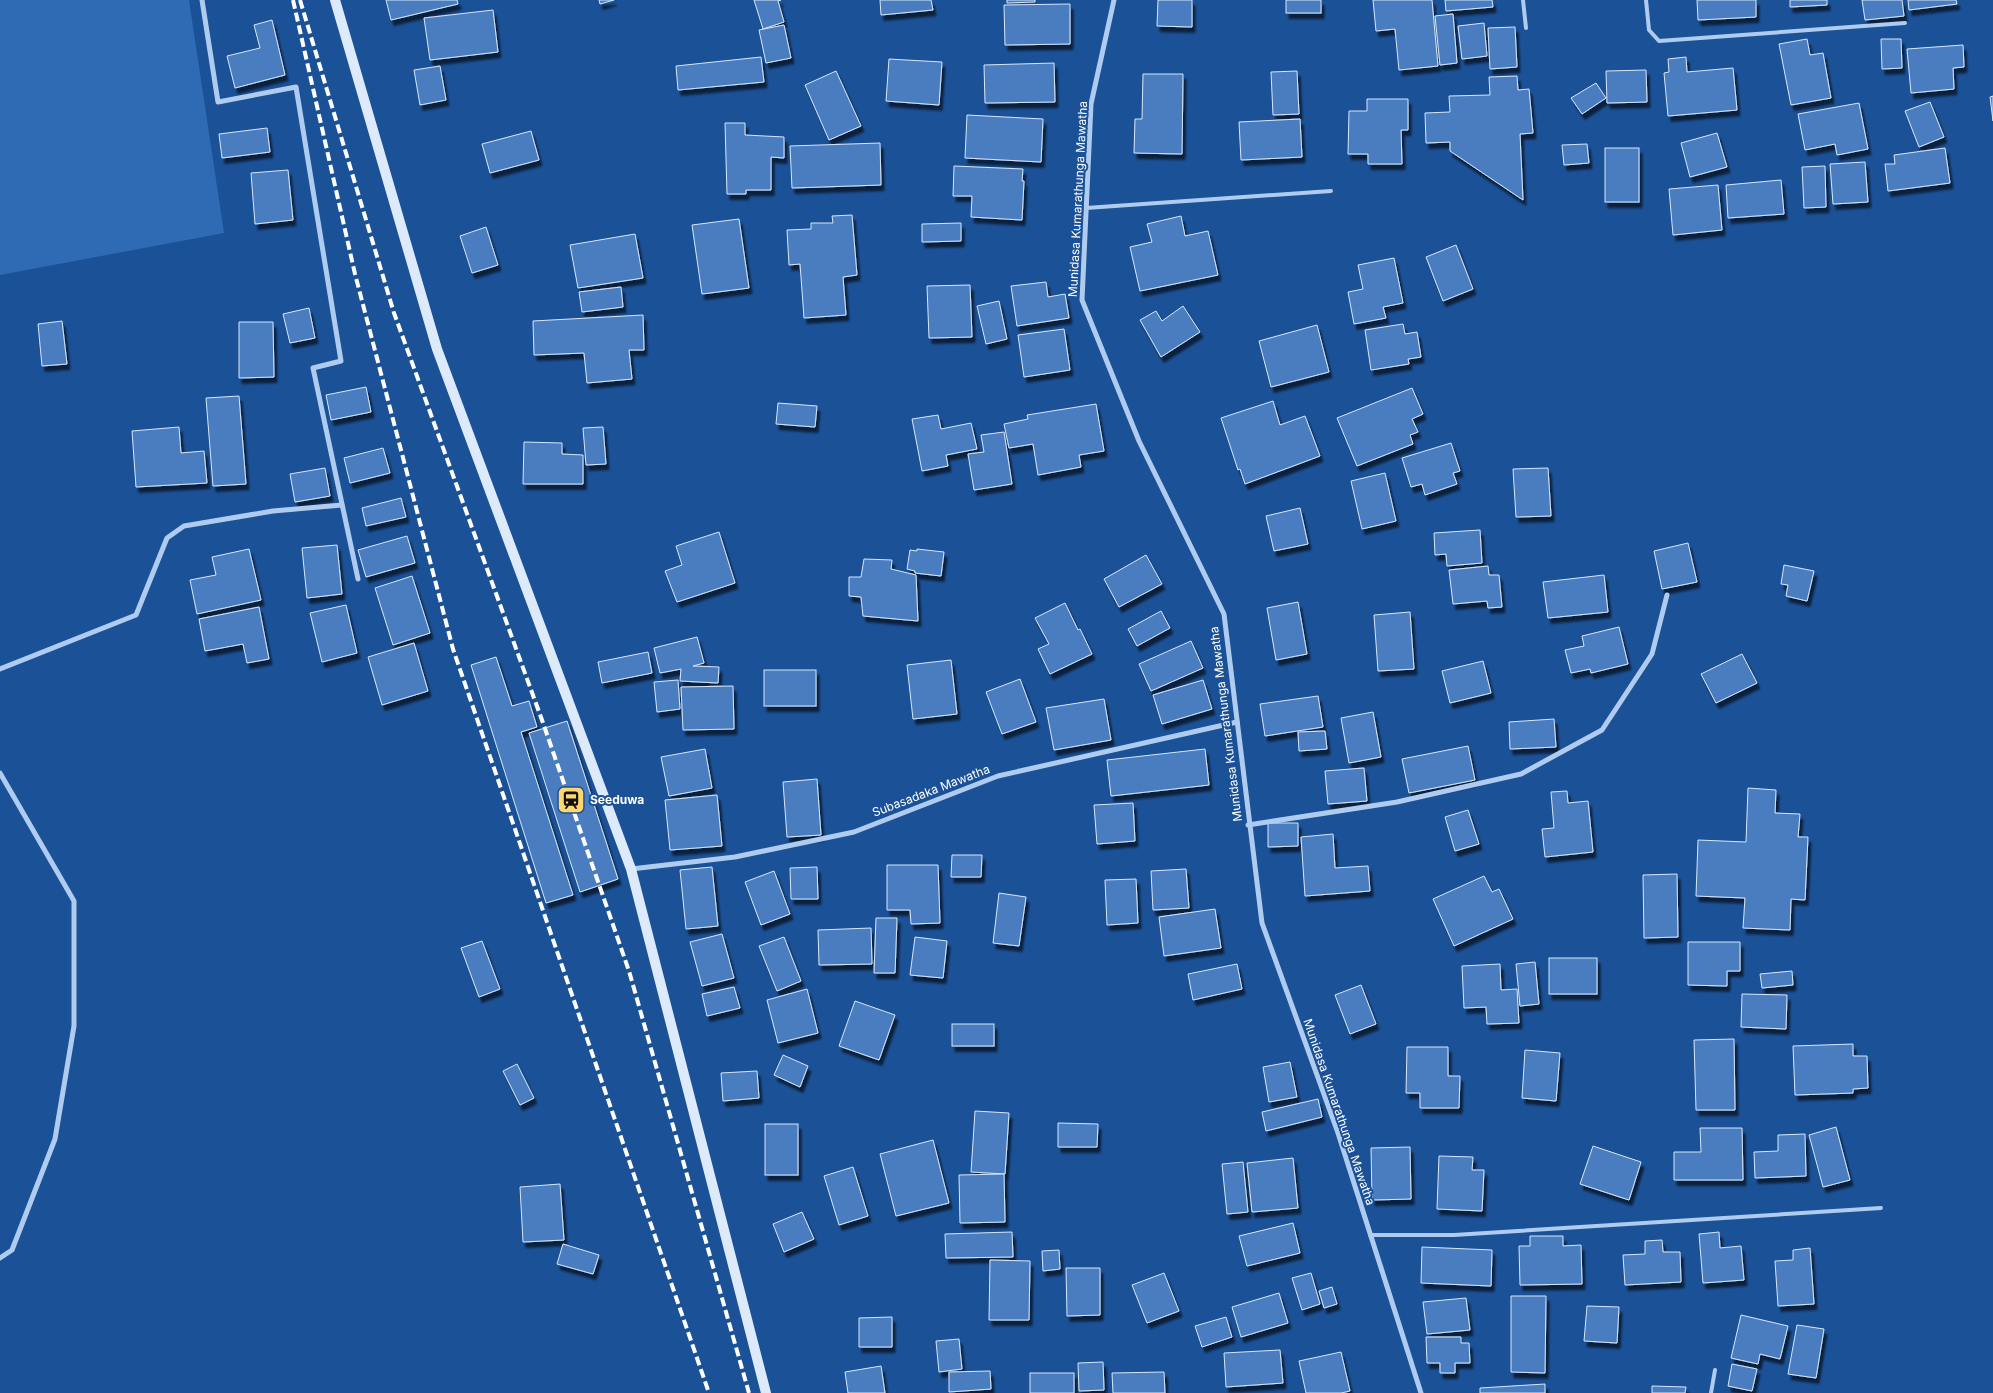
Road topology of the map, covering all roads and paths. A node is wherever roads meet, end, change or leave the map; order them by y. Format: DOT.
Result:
graph roads {
  1 [pos="202,0"];
  2 [pos="335,0"];
  3 [pos="1114,0"];
  4 [pos="1523,0"];
  5 [pos="1646,0"];
  6 [pos="1905,24"];
  7 [pos="1526,28"];
  8 [pos="1330,191"];
  9 [pos="1086,208"];
  10 [pos="342,505"];
  11 [pos="358,579"];
  12 [pos="1667,595"];
  13 [pos="0,669"];
  14 [pos="1237,722"];
  15 [pos="0,772"];
  16 [pos="1248,825"];
  17 [pos="632,870"];
  18 [pos="1881,1208"];
  19 [pos="1370,1236"];
  20 [pos="0,1258"];
  21 [pos="1715,1370"];
  22 [pos="1420,1392"];
  23 [pos="766,1393"];
  24 [pos="1413,1393"];
  25 [pos="1711,1393"];
  1 -- 10 [label="street"];
  2 -- 17 [label="street"];
  3 -- 9 [label="street, Munidasa Kumarathunga Mawatha"];
  4 -- 7 [label="lane"];
  5 -- 6 [label="lane"];
  8 -- 9 [label="lane"];
  9 -- 14 [label="street, Munidasa Kumarathunga Mawatha"];
  10 -- 11 [label="street"];
  10 -- 13 [label="street"];
  12 -- 16 [label="street"];
  14 -- 16 [label="street, Munidasa Kumarathunga Mawatha"];
  14 -- 17 [label="street, Subasadaka Mawatha"];
  15 -- 20 [label="street"];
  16 -- 19 [label="street, Munidasa Kumarathunga Mawatha"];
  17 -- 23 [label="street"];
  18 -- 19 [label="lane"];
  19 -- 22 [label="street, Munidasa Kumarathunga Mawatha"];
  21 -- 25 [label="lane"];
  22 -- 24 [label="street"];
}
